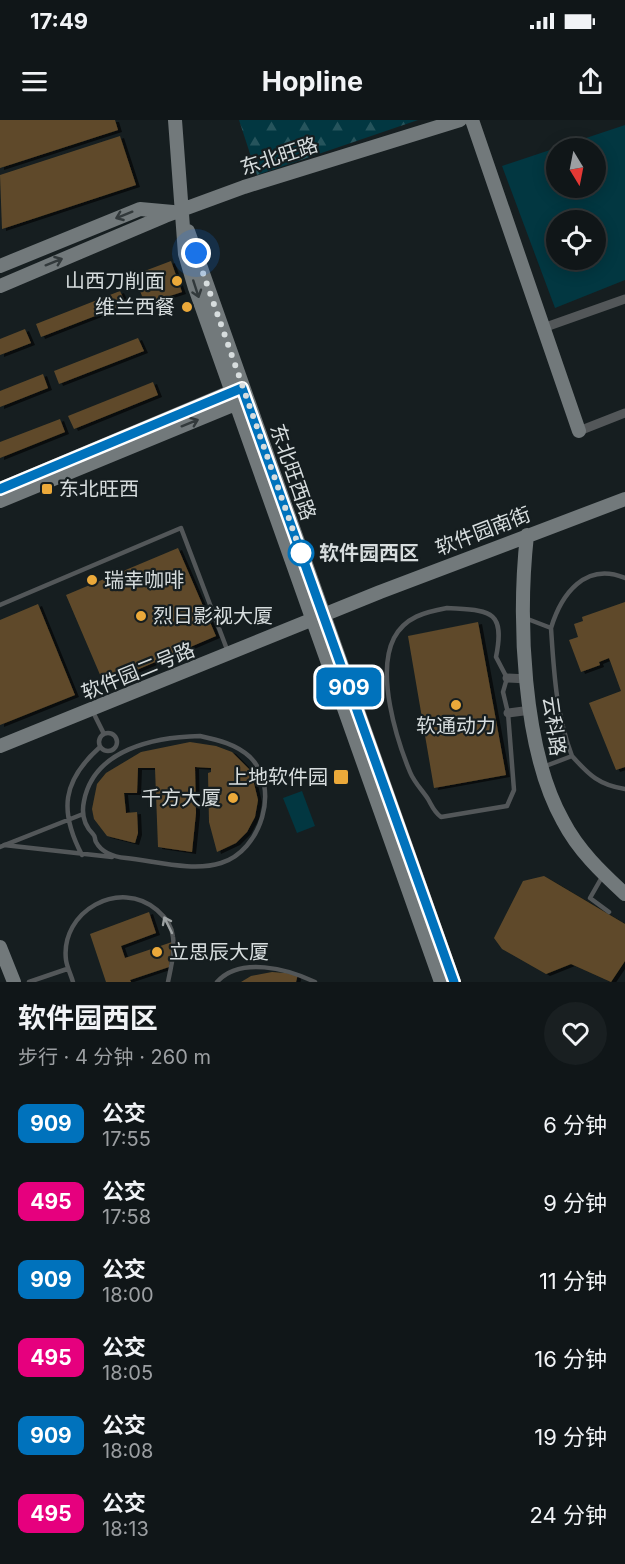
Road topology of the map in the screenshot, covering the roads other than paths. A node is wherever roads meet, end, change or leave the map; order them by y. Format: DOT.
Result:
graph roads {
  1 [pos="175,120"];
  2 [pos="460,120"];
  3 [pos="472,120"];
  4 [pos="181,212"];
  5 [pos="0,266"];
  6 [pos="0,286"];
  7 [pos="625,299"];
  8 [pos="543,328"];
  9 [pos="239,395"];
  10 [pos="625,413"];
  11 [pos="579,431"];
  12 [pos="0,489"];
  13 [pos="625,499"];
  14 [pos="0,501"];
  15 [pos="527,535"];
  16 [pos="625,578"];
  17 [pos="0,605"];
  18 [pos="318,617"];
  19 [pos="525,618"];
  20 [pos="551,628"];
  21 [pos="229,654"];
  22 [pos="507,678"];
  23 [pos="528,679"];
  24 [pos="92,710"];
  25 [pos="531,710"];
  26 [pos="508,713"];
  27 [pos="104,734"];
  28 [pos="0,746"];
  29 [pos="100,747"];
  30 [pos="114,753"];
  31 [pos="572,756"];
  32 [pos="540,769"];
  33 [pos="625,789"];
  34 [pos="83,814"];
  35 [pos="67,820"];
  36 [pos="2,846"];
  37 [pos="82,855"];
  38 [pos="113,857"];
  39 [pos="604,874"];
  40 [pos="625,894"];
  41 [pos="609,912"];
  42 [pos="0,947"];
  43 [pos="67,969"];
  44 [pos="14,982"];
  45 [pos="29,982"];
  46 [pos="73,982"];
  47 [pos="168,982"];
  48 [pos="218,982"];
  49 [pos="315,982"];
  50 [pos="441,982"];
  51 [pos="454,982"];
  1 -- 4 [label="street, 东北旺西路"];
  2 -- 4 [label="street, 东北旺路"];
  3 -- 8 [label="street"];
  4 -- 5 [label="street, 东北旺路, one-way"];
  6 -- 4 [label="street, 东北旺路, one-way"];
  4 -- 9 [label="street, 东北旺西路"];
  7 -- 8 [label="street"];
  8 -- 11 [label="street"];
  9 -- 12 [label="street"];
  14 -- 9 [label="street, one-way"];
  9 -- 18 [label="street, 东北旺西路"];
  10 -- 11 [label="street"];
  13 -- 15 [label="street, 软件园南街"];
  15 -- 18 [label="street, 软件园南街"];
  15 -- 19 [label="street, 云科路"];
  16 -- 20 [label="lane"];
  17 -- 21 [label="lane"];
  18 -- 21 [label="street, 软件园二号路"];
  18 -- 50 [label="street, 东北旺西路"];
  18 -- 51 [label="street, 东北旺西路"];
  19 -- 20 [label="lane"];
  19 -- 23 [label="street, 云科路"];
  20 -- 31 [label="lane"];
  21 -- 24 [label="street, 软件园二号路"];
  22 -- 23 [label="street"];
  22 -- 26 [label="lane"];
  22 -- 26 [label="lane"];
  23 -- 25 [label="street, 云科路"];
  24 -- 27 [label="lane"];
  24 -- 28 [label="street, 软件园二号路"];
  25 -- 26 [label="street"];
  25 -- 32 [label="street, 云科路"];
  27 -- 29 [label="lane"];
  27 -- 30 [label="lane"];
  29 -- 30 [label="lane"];
  29 -- 35 [label="lane"];
  30 -- 34 [label="lane"];
  30 -- 38 [label="lane"];
  31 -- 32 [label="lane"];
  31 -- 33 [label="lane"];
  32 -- 39 [label="street, 云科路"];
  34 -- 35 [label="lane"];
  34 -- 38 [label="lane"];
  35 -- 36 [label="lane"];
  35 -- 37 [label="lane"];
  36 -- 37 [label="lane"];
  37 -- 38 [label="lane"];
  39 -- 40 [label="street, 云科路"];
  39 -- 41 [label="lane"];
  42 -- 44 [label="street"];
  43 -- 45 [label="lane"];
  47 -- 46 [label="lane, one-way"];
  48 -- 49 [label="lane"];
}
